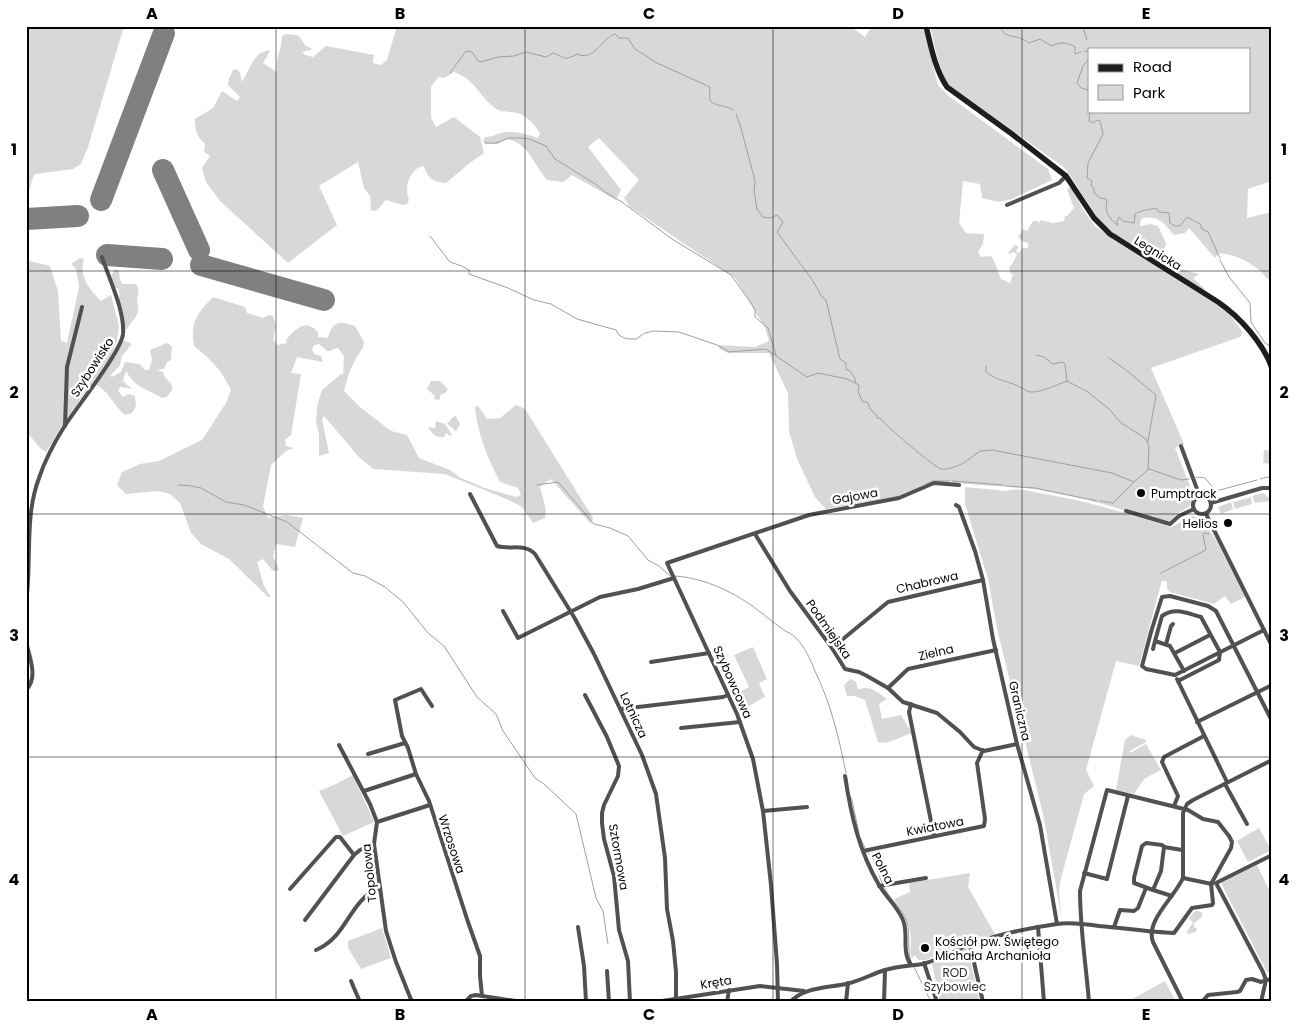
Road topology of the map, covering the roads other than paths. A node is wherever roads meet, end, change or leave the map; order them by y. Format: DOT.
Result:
graph roads {
  1 [pos="926,26"];
  2 [pos="1066,176"];
  3 [pos="1007,205"];
  4 [pos="102,257"];
  5 [pos="82,307"];
  6 [pos="1272,368"];
  7 [pos="65,426"];
  8 [pos="1181,446"];
  9 [pos="959,485"];
  10 [pos="1272,488"];
  11 [pos="470,494"];
  12 [pos="1200,497"];
  13 [pos="1211,503"];
  14 [pos="956,505"];
  15 [pos="1194,509"];
  16 [pos="1126,512"];
  17 [pos="1206,514"];
  18 [pos="755,534"];
  19 [pos="674,578"];
  20 [pos="983,580"];
  21 [pos="1194,602"];
  22 [pos="26,603"];
  23 [pos="503,611"];
  24 [pos="572,613"];
  25 [pos="1191,614"];
  26 [pos="1173,624"];
  27 [pos="1264,630"];
  28 [pos="1210,635"];
  29 [pos="26,641"];
  30 [pos="1155,641"];
  31 [pos="1166,644"];
  32 [pos="1233,644"];
  33 [pos="1272,646"];
  34 [pos="832,648"];
  35 [pos="1153,649"];
  36 [pos="996,650"];
  37 [pos="1220,652"];
  38 [pos="709,653"];
  39 [pos="1175,653"];
  40 [pos="651,662"];
  41 [pos="1184,671"];
  42 [pos="1175,675"];
  43 [pos="1178,681"];
  44 [pos="1272,685"];
  45 [pos="888,688"];
  46 [pos="26,690"];
  47 [pos="1257,692"];
  48 [pos="585,695"];
  49 [pos="728,695"];
  50 [pos="911,704"];
  51 [pos="432,706"];
  52 [pos="621,709"];
  53 [pos="1272,721"];
  54 [pos="740,722"];
  55 [pos="1198,722"];
  56 [pos="681,728"];
  57 [pos="1205,738"];
  58 [pos="405,743"];
  59 [pos="1017,744"];
  60 [pos="339,745"];
  61 [pos="983,750"];
  62 [pos="368,754"];
  63 [pos="1272,760"];
  64 [pos="416,774"];
  65 [pos="845,776"];
  66 [pos="1226,783"];
  67 [pos="364,791"];
  68 [pos="1128,796"];
  69 [pos="430,805"];
  70 [pos="1174,806"];
  71 [pos="807,807"];
  72 [pos="1184,809"];
  73 [pos="762,811"];
  74 [pos="377,822"];
  75 [pos="1247,824"];
  76 [pos="934,836"];
  77 [pos="374,844"];
  78 [pos="1164,848"];
  79 [pos="1182,850"];
  80 [pos="863,851"];
  81 [pos="354,854"];
  82 [pos="1272,855"];
  83 [pos="1084,873"];
  84 [pos="926,878"];
  85 [pos="1183,878"];
  86 [pos="1214,884"];
  87 [pos="879,886"];
  88 [pos="380,888"];
  89 [pos="1146,888"];
  90 [pos="290,889"];
  91 [pos="1153,890"];
  92 [pos="1172,896"];
  93 [pos="305,920"];
  94 [pos="1057,924"];
  95 [pos="1083,924"];
  96 [pos="578,927"];
  97 [pos="1038,927"];
  98 [pos="1114,927"];
  99 [pos="1150,932"];
  100 [pos="970,945"];
  101 [pos="316,950"];
  102 [pos="924,963"];
  103 [pos="910,965"];
  104 [pos="885,970"];
  105 [pos="607,971"];
  106 [pos="1272,979"];
  107 [pos="1266,980"];
  108 [pos="351,981"];
  109 [pos="848,984"];
  110 [pos="778,987"];
  111 [pos="729,990"];
  112 [pos="804,991"];
  113 [pos="482,996"];
  114 [pos="676,1000"];
  115 [pos="360,1002"];
  116 [pos="412,1002"];
  117 [pos="465,1002"];
  118 [pos="522,1002"];
  119 [pos="586,1002"];
  120 [pos="609,1002"];
  121 [pos="630,1002"];
  122 [pos="727,1002"];
  123 [pos="778,1002"];
  124 [pos="790,1002"];
  125 [pos="846,1002"];
  126 [pos="884,1002"];
  127 [pos="937,1002"];
  128 [pos="983,1002"];
  129 [pos="1044,1002"];
  130 [pos="1089,1002"];
  131 [pos="1183,1002"];
  132 [pos="1202,1002"];
  133 [pos="1261,1002"];
  1 -- 2 [label="main road, Legnicka"];
  2 -- 3 [label="street"];
  2 -- 6 [label="main road, Legnicka"];
  4 -- 7 [label="street, Szybowisko"];
  5 -- 7 [label="street, Szybowisko"];
  7 -- 22 [label="street, Szybowisko"];
  8 -- 12 [label="street"];
  9 -- 18 [label="street, Gajowa"];
  10 -- 13 [label="street"];
  11 -- 24 [label="street, Lotnicza"];
  12 -- 13 [label="street"];
  12 -- 15 [label="street"];
  13 -- 17 [label="street"];
  14 -- 20 [label="street, Graniczna"];
  15 -- 16 [label="street"];
  15 -- 17 [label="street"];
  17 -- 27 [label="street"];
  18 -- 19 [label="street, Szybowcowa"];
  18 -- 34 [label="street, Podmiejska"];
  19 -- 24 [label="street"];
  19 -- 38 [label="street, Szybowcowa"];
  20 -- 34 [label="street, Chabrowa"];
  20 -- 36 [label="street, Graniczna"];
  21 -- 25 [label="street"];
  21 -- 32 [label="street"];
  21 -- 42 [label="street"];
  23 -- 24 [label="street"];
  24 -- 52 [label="street, Lotnicza"];
  25 -- 28 [label="street"];
  25 -- 30 [label="street"];
  26 -- 31 [label="street"];
  27 -- 32 [label="street"];
  27 -- 33 [label="street"];
  28 -- 37 [label="street"];
  28 -- 39 [label="street"];
  29 -- 46 [label="street"];
  30 -- 31 [label="street"];
  30 -- 35 [label="street"];
  31 -- 39 [label="street"];
  32 -- 37 [label="street"];
  32 -- 47 [label="street"];
  34 -- 45 [label="street, Podmiejska"];
  36 -- 45 [label="street, Zielna"];
  36 -- 59 [label="street, Graniczna"];
  37 -- 41 [label="street"];
  37 -- 43 [label="street"];
  38 -- 40 [label="street"];
  38 -- 49 [label="street, Szybowcowa"];
  39 -- 41 [label="street"];
  41 -- 42 [label="street"];
  42 -- 43 [label="street"];
  43 -- 55 [label="street"];
  44 -- 47 [label="street"];
  45 -- 50 [label="street, Podmiejska"];
  47 -- 53 [label="street"];
  47 -- 55 [label="street"];
  48 -- 121 [label="street, Sztormowa"];
  49 -- 52 [label="street"];
  49 -- 54 [label="street, Szybowcowa"];
  50 -- 61 [label="street, Podmiejska"];
  50 -- 76 [label="street"];
  51 -- 58 [label="street, Wrzosowa"];
  52 -- 114 [label="street, Lotnicza"];
  54 -- 56 [label="street"];
  54 -- 73 [label="street, Szybowcowa"];
  55 -- 57 [label="street"];
  57 -- 66 [label="street"];
  57 -- 70 [label="street"];
  58 -- 62 [label="street"];
  58 -- 64 [label="street, Wrzosowa"];
  59 -- 61 [label="street"];
  59 -- 94 [label="street, Graniczna"];
  60 -- 67 [label="street"];
  61 -- 76 [label="street, Kwiatowa"];
  63 -- 66 [label="street"];
  64 -- 67 [label="street"];
  64 -- 69 [label="street, Wrzosowa"];
  65 -- 80 [label="street, Polna"];
  66 -- 72 [label="street"];
  66 -- 75 [label="street"];
  67 -- 74 [label="street"];
  68 -- 70 [label="street"];
  68 -- 83 [label="street"];
  68 -- 83 [label="street"];
  69 -- 74 [label="street"];
  69 -- 113 [label="street, Wrzosowa"];
  70 -- 72 [label="street"];
  71 -- 73 [label="street"];
  72 -- 79 [label="street"];
  72 -- 86 [label="street"];
  73 -- 110 [label="street, Szybowcowa"];
  74 -- 77 [label="street, Topolowa"];
  76 -- 80 [label="street, Kwiatowa"];
  77 -- 81 [label="street"];
  77 -- 88 [label="street, Topolowa"];
  78 -- 79 [label="street"];
  78 -- 89 [label="street"];
  78 -- 91 [label="street"];
  79 -- 85 [label="street"];
  80 -- 87 [label="street, Polna"];
  81 -- 90 [label="street"];
  81 -- 93 [label="street"];
  82 -- 86 [label="street"];
  83 -- 95 [label="street"];
  84 -- 87 [label="street"];
  85 -- 86 [label="street"];
  85 -- 92 [label="street"];
  86 -- 99 [label="street"];
  86 -- 107 [label="street"];
  87 -- 103 [label="street, Polna"];
  88 -- 101 [label="street"];
  88 -- 116 [label="street, Topolowa"];
  89 -- 91 [label="street"];
  89 -- 98 [label="street"];
  91 -- 92 [label="street"];
  92 -- 99 [label="street"];
  94 -- 95 [label="street"];
  94 -- 97 [label="street"];
  95 -- 98 [label="street"];
  95 -- 130 [label="street"];
  96 -- 119 [label="street"];
  97 -- 100 [label="street"];
  97 -- 129 [label="street"];
  98 -- 99 [label="street"];
  99 -- 131 [label="street"];
  100 -- 102 [label="street"];
  100 -- 128 [label="street"];
  102 -- 103 [label="street"];
  102 -- 127 [label="street"];
  103 -- 104 [label="street"];
  104 -- 109 [label="street"];
  104 -- 126 [label="street"];
  105 -- 120 [label="street"];
  106 -- 107 [label="street"];
  107 -- 132 [label="street"];
  107 -- 133 [label="street"];
  108 -- 115 [label="street"];
  109 -- 112 [label="street"];
  109 -- 125 [label="street"];
  110 -- 111 [label="street, Kręta"];
  110 -- 112 [label="street, Kręta"];
  110 -- 123 [label="street"];
  111 -- 114 [label="street, Kręta"];
  111 -- 122 [label="street"];
  112 -- 124 [label="street"];
  113 -- 117 [label="street"];
  113 -- 118 [label="street"];
  114 -- 121 [label="street, Kręta"];
}
